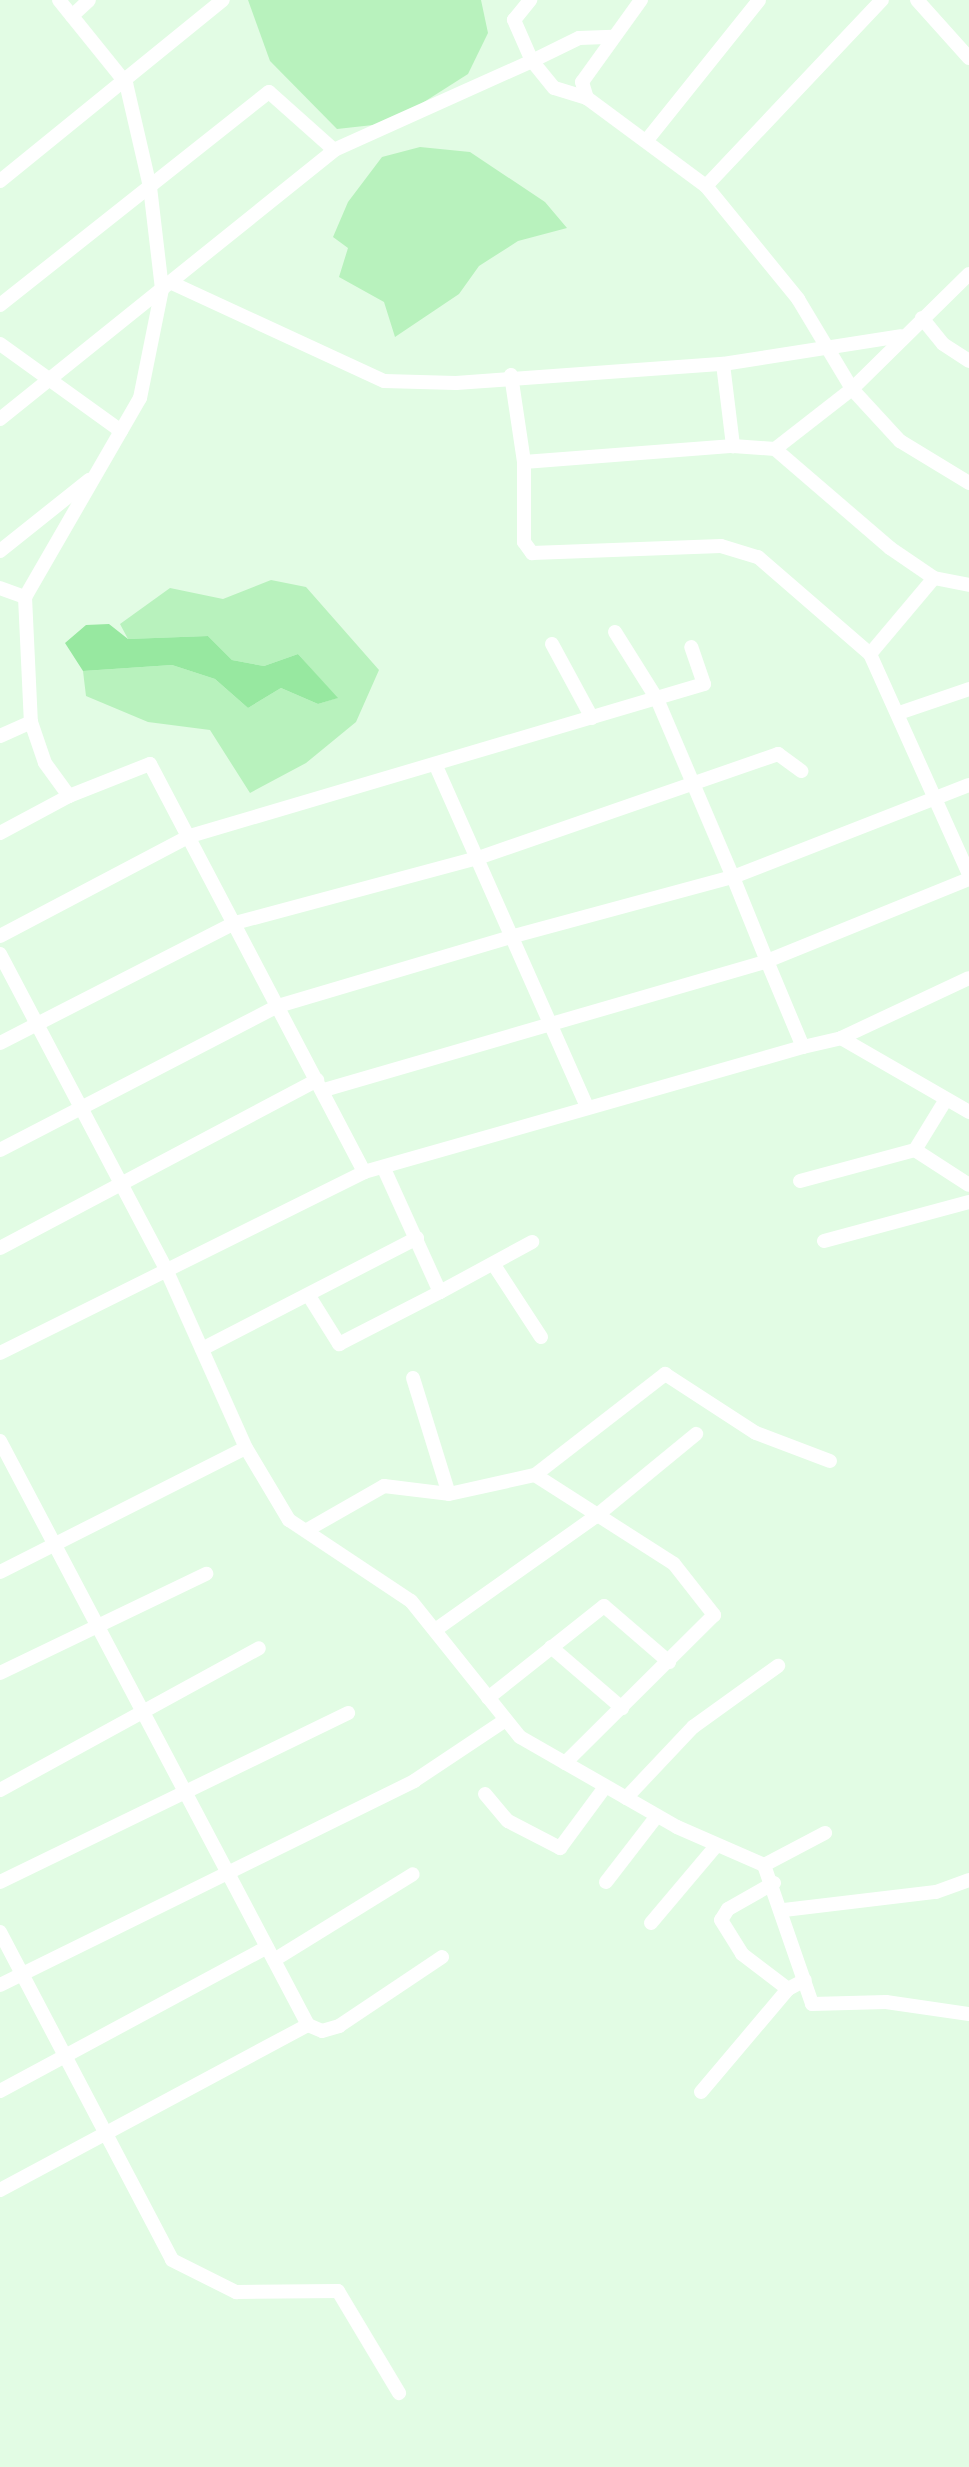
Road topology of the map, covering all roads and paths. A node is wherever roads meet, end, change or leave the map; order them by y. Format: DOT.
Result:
graph roads {
  1 [pos="59,0"];
  2 [pos="89,0"];
  3 [pos="222,0"];
  4 [pos="530,0"];
  5 [pos="641,0"];
  6 [pos="759,0"];
  7 [pos="882,0"];
  8 [pos="918,0"];
  9 [pos="72,16"];
  10 [pos="613,38"];
  11 [pos="969,58"];
  12 [pos="532,61"];
  13 [pos="126,83"];
  14 [pos="587,98"];
  15 [pos="646,140"];
  16 [pos="334,150"];
  17 [pos="0,181"];
  18 [pos="706,186"];
  19 [pos="150,187"];
  20 [pos="969,274"];
  21 [pos="168,287"];
  22 [pos="0,305"];
  23 [pos="922,318"];
  24 [pos="901,336"];
  25 [pos="0,344"];
  26 [pos="824,345"];
  27 [pos="969,361"];
  28 [pos="723,364"];
  29 [pos="512,375"];
  30 [pos="50,379"];
  31 [pos="852,389"];
  32 [pos="0,419"];
  33 [pos="121,430"];
  34 [pos="733,446"];
  35 [pos="775,449"];
  36 [pos="524,462"];
  37 [pos="96,474"];
  38 [pos="969,483"];
  39 [pos="0,552"];
  40 [pos="934,578"];
  41 [pos="969,585"];
  42 [pos="0,588"];
  43 [pos="26,597"];
  44 [pos="615,632"];
  45 [pos="552,644"];
  46 [pos="690,647"];
  47 [pos="870,654"];
  48 [pos="969,688"];
  49 [pos="657,699"];
  50 [pos="899,713"];
  51 [pos="592,718"];
  52 [pos="31,722"];
  53 [pos="0,736"];
  54 [pos="436,766"];
  55 [pos="801,771"];
  56 [pos="969,785"];
  57 [pos="689,788"];
  58 [pos="69,796"];
  59 [pos="932,797"];
  60 [pos="0,833"];
  61 [pos="190,836"];
  62 [pos="478,858"];
  63 [pos="969,876"];
  64 [pos="732,877"];
  65 [pos="235,923"];
  66 [pos="0,936"];
  67 [pos="514,936"];
  68 [pos="0,954"];
  69 [pos="767,961"];
  70 [pos="969,978"];
  71 [pos="278,1006"];
  72 [pos="36,1024"];
  73 [pos="552,1024"];
  74 [pos="840,1038"];
  75 [pos="0,1043"];
  76 [pos="803,1047"];
  77 [pos="320,1085"];
  78 [pos="945,1101"];
  79 [pos="587,1107"];
  80 [pos="83,1110"];
  81 [pos="969,1112"];
  82 [pos="0,1150"];
  83 [pos="915,1150"];
  84 [pos="385,1171"];
  85 [pos="364,1172"];
  86 [pos="800,1181"];
  87 [pos="969,1184"];
  88 [pos="121,1189"];
  89 [pos="969,1202"];
  90 [pos="417,1238"];
  91 [pos="824,1241"];
  92 [pos="532,1242"];
  93 [pos="0,1248"];
  94 [pos="494,1265"];
  95 [pos="165,1267"];
  96 [pos="440,1292"];
  97 [pos="309,1296"];
  98 [pos="542,1336"];
  99 [pos="202,1349"];
  100 [pos="0,1353"];
  101 [pos="413,1378"];
  102 [pos="696,1434"];
  103 [pos="0,1441"];
  104 [pos="246,1448"];
  105 [pos="830,1461"];
  106 [pos="7,1468"];
  107 [pos="535,1475"];
  108 [pos="449,1494"];
  109 [pos="596,1516"];
  110 [pos="306,1530"];
  111 [pos="55,1546"];
  112 [pos="0,1572"];
  113 [pos="206,1574"];
  114 [pos="97,1622"];
  115 [pos="438,1628"];
  116 [pos="551,1646"];
  117 [pos="259,1648"];
  118 [pos="669,1662"];
  119 [pos="778,1666"];
  120 [pos="0,1673"];
  121 [pos="488,1698"];
  122 [pos="622,1708"];
  123 [pos="145,1714"];
  124 [pos="348,1714"];
  125 [pos="504,1721"];
  126 [pos="566,1763"];
  127 [pos="605,1787"];
  128 [pos="0,1790"];
  129 [pos="186,1792"];
  130 [pos="486,1794"];
  131 [pos="626,1798"];
  132 [pos="657,1816"];
  133 [pos="824,1832"];
  134 [pos="717,1845"];
  135 [pos="764,1865"];
  136 [pos="413,1874"];
  137 [pos="230,1875"];
  138 [pos="969,1880"];
  139 [pos="0,1882"];
  140 [pos="606,1882"];
  141 [pos="774,1883"];
  142 [pos="784,1910"];
  143 [pos="650,1923"];
  144 [pos="0,1932"];
  145 [pos="271,1953"];
  146 [pos="442,1957"];
  147 [pos="22,1973"];
  148 [pos="806,1980"];
  149 [pos="0,1985"];
  150 [pos="788,1989"];
  151 [pos="969,2014"];
  152 [pos="308,2025"];
  153 [pos="65,2054"];
  154 [pos="0,2091"];
  155 [pos="701,2092"];
  156 [pos="108,2137"];
  157 [pos="0,2190"];
  158 [pos="399,2393"];
  1 -- 9 [label="street"];
  2 -- 9 [label="street"];
  3 -- 13 [label="street"];
  4 -- 12 [label="street"];
  5 -- 10 [label="street"];
  6 -- 15 [label="street"];
  7 -- 18 [label="street"];
  8 -- 11 [label="street"];
  9 -- 13 [label="street"];
  10 -- 12 [label="street"];
  10 -- 14 [label="street"];
  12 -- 14 [label="street"];
  12 -- 16 [label="street"];
  13 -- 17 [label="street"];
  13 -- 19 [label="street"];
  14 -- 15 [label="street"];
  15 -- 18 [label="street"];
  16 -- 19 [label="street"];
  16 -- 21 [label="street"];
  18 -- 26 [label="street"];
  19 -- 21 [label="street"];
  19 -- 22 [label="street"];
  20 -- 23 [label="street"];
  21 -- 29 [label="street"];
  21 -- 30 [label="street"];
  21 -- 33 [label="street"];
  23 -- 24 [label="street"];
  23 -- 27 [label="street"];
  24 -- 26 [label="street"];
  24 -- 31 [label="street"];
  25 -- 30 [label="street"];
  26 -- 28 [label="street"];
  26 -- 31 [label="street"];
  28 -- 29 [label="street"];
  28 -- 34 [label="street"];
  29 -- 36 [label="street"];
  30 -- 32 [label="street"];
  30 -- 33 [label="street"];
  31 -- 35 [label="street"];
  31 -- 38 [label="street"];
  33 -- 37 [label="street"];
  34 -- 35 [label="street"];
  34 -- 36 [label="street"];
  35 -- 40 [label="street"];
  36 -- 47 [label="street"];
  37 -- 39 [label="street"];
  37 -- 43 [label="street"];
  40 -- 41 [label="street"];
  40 -- 47 [label="street"];
  42 -- 43 [label="street"];
  43 -- 52 [label="street"];
  44 -- 49 [label="street"];
  45 -- 51 [label="street"];
  46 -- 49 [label="street"];
  47 -- 50 [label="street"];
  48 -- 50 [label="street"];
  49 -- 51 [label="street"];
  49 -- 57 [label="street"];
  50 -- 59 [label="street"];
  51 -- 54 [label="street"];
  52 -- 53 [label="street"];
  52 -- 58 [label="street"];
  54 -- 61 [label="street"];
  54 -- 62 [label="street"];
  55 -- 57 [label="street"];
  56 -- 59 [label="street"];
  57 -- 62 [label="street"];
  57 -- 64 [label="street"];
  58 -- 60 [label="street"];
  58 -- 61 [label="street"];
  59 -- 63 [label="street"];
  59 -- 64 [label="street"];
  61 -- 65 [label="street"];
  61 -- 66 [label="street"];
  62 -- 65 [label="street"];
  62 -- 67 [label="street"];
  63 -- 69 [label="street"];
  64 -- 67 [label="street"];
  64 -- 69 [label="street"];
  65 -- 71 [label="street"];
  65 -- 72 [label="street"];
  67 -- 71 [label="street"];
  67 -- 73 [label="street"];
  68 -- 72 [label="street"];
  69 -- 73 [label="street"];
  69 -- 76 [label="street"];
  70 -- 74 [label="street"];
  71 -- 77 [label="street"];
  71 -- 80 [label="street"];
  72 -- 75 [label="street"];
  72 -- 80 [label="street"];
  73 -- 77 [label="street"];
  73 -- 79 [label="street"];
  74 -- 76 [label="street"];
  74 -- 78 [label="street"];
  76 -- 79 [label="street"];
  77 -- 85 [label="street"];
  77 -- 88 [label="street"];
  78 -- 81 [label="street"];
  78 -- 83 [label="street"];
  79 -- 84 [label="street"];
  80 -- 82 [label="street"];
  80 -- 88 [label="street"];
  83 -- 86 [label="street"];
  83 -- 87 [label="street"];
  84 -- 85 [label="street"];
  84 -- 90 [label="street"];
  85 -- 95 [label="street"];
  88 -- 93 [label="street"];
  88 -- 95 [label="street"];
  89 -- 91 [label="street"];
  90 -- 96 [label="street"];
  90 -- 97 [label="street"];
  92 -- 94 [label="street"];
  94 -- 96 [label="street"];
  94 -- 98 [label="street"];
  95 -- 99 [label="street"];
  95 -- 100 [label="street"];
  96 -- 97 [label="street"];
  97 -- 99 [label="street"];
  99 -- 104 [label="street"];
  101 -- 108 [label="street"];
  102 -- 109 [label="street"];
  103 -- 106 [label="street"];
  104 -- 110 [label="street"];
  104 -- 111 [label="street"];
  105 -- 107 [label="street"];
  106 -- 111 [label="street"];
  107 -- 108 [label="street"];
  107 -- 109 [label="street"];
  108 -- 110 [label="street"];
  109 -- 115 [label="street"];
  109 -- 118 [label="street"];
  110 -- 115 [label="street"];
  111 -- 112 [label="street"];
  111 -- 114 [label="street"];
  113 -- 114 [label="street"];
  114 -- 120 [label="street"];
  114 -- 123 [label="street"];
  115 -- 121 [label="street"];
  116 -- 118 [label="street"];
  116 -- 121 [label="street"];
  116 -- 122 [label="street"];
  117 -- 123 [label="street"];
  118 -- 122 [label="street"];
  119 -- 131 [label="street"];
  121 -- 125 [label="street"];
  122 -- 126 [label="street"];
  123 -- 128 [label="street"];
  123 -- 129 [label="street"];
  124 -- 129 [label="street"];
  125 -- 126 [label="street"];
  125 -- 137 [label="street"];
  126 -- 127 [label="street"];
  127 -- 130 [label="street"];
  127 -- 131 [label="street"];
  129 -- 137 [label="street"];
  129 -- 139 [label="street"];
  131 -- 132 [label="street"];
  132 -- 134 [label="street"];
  132 -- 140 [label="street"];
  133 -- 135 [label="street"];
  134 -- 135 [label="street"];
  134 -- 143 [label="street"];
  135 -- 141 [label="street"];
  136 -- 145 [label="street"];
  137 -- 145 [label="street"];
  137 -- 147 [label="street"];
  138 -- 142 [label="street"];
  141 -- 142 [label="street"];
  141 -- 150 [label="street"];
  142 -- 148 [label="street"];
  144 -- 147 [label="street"];
  145 -- 152 [label="street"];
  145 -- 153 [label="street"];
  146 -- 152 [label="street"];
  147 -- 149 [label="street"];
  147 -- 153 [label="street"];
  148 -- 150 [label="street"];
  148 -- 151 [label="street"];
  150 -- 155 [label="street"];
  152 -- 156 [label="street"];
  153 -- 154 [label="street"];
  153 -- 156 [label="street"];
  156 -- 157 [label="street"];
  156 -- 158 [label="street"];
}
